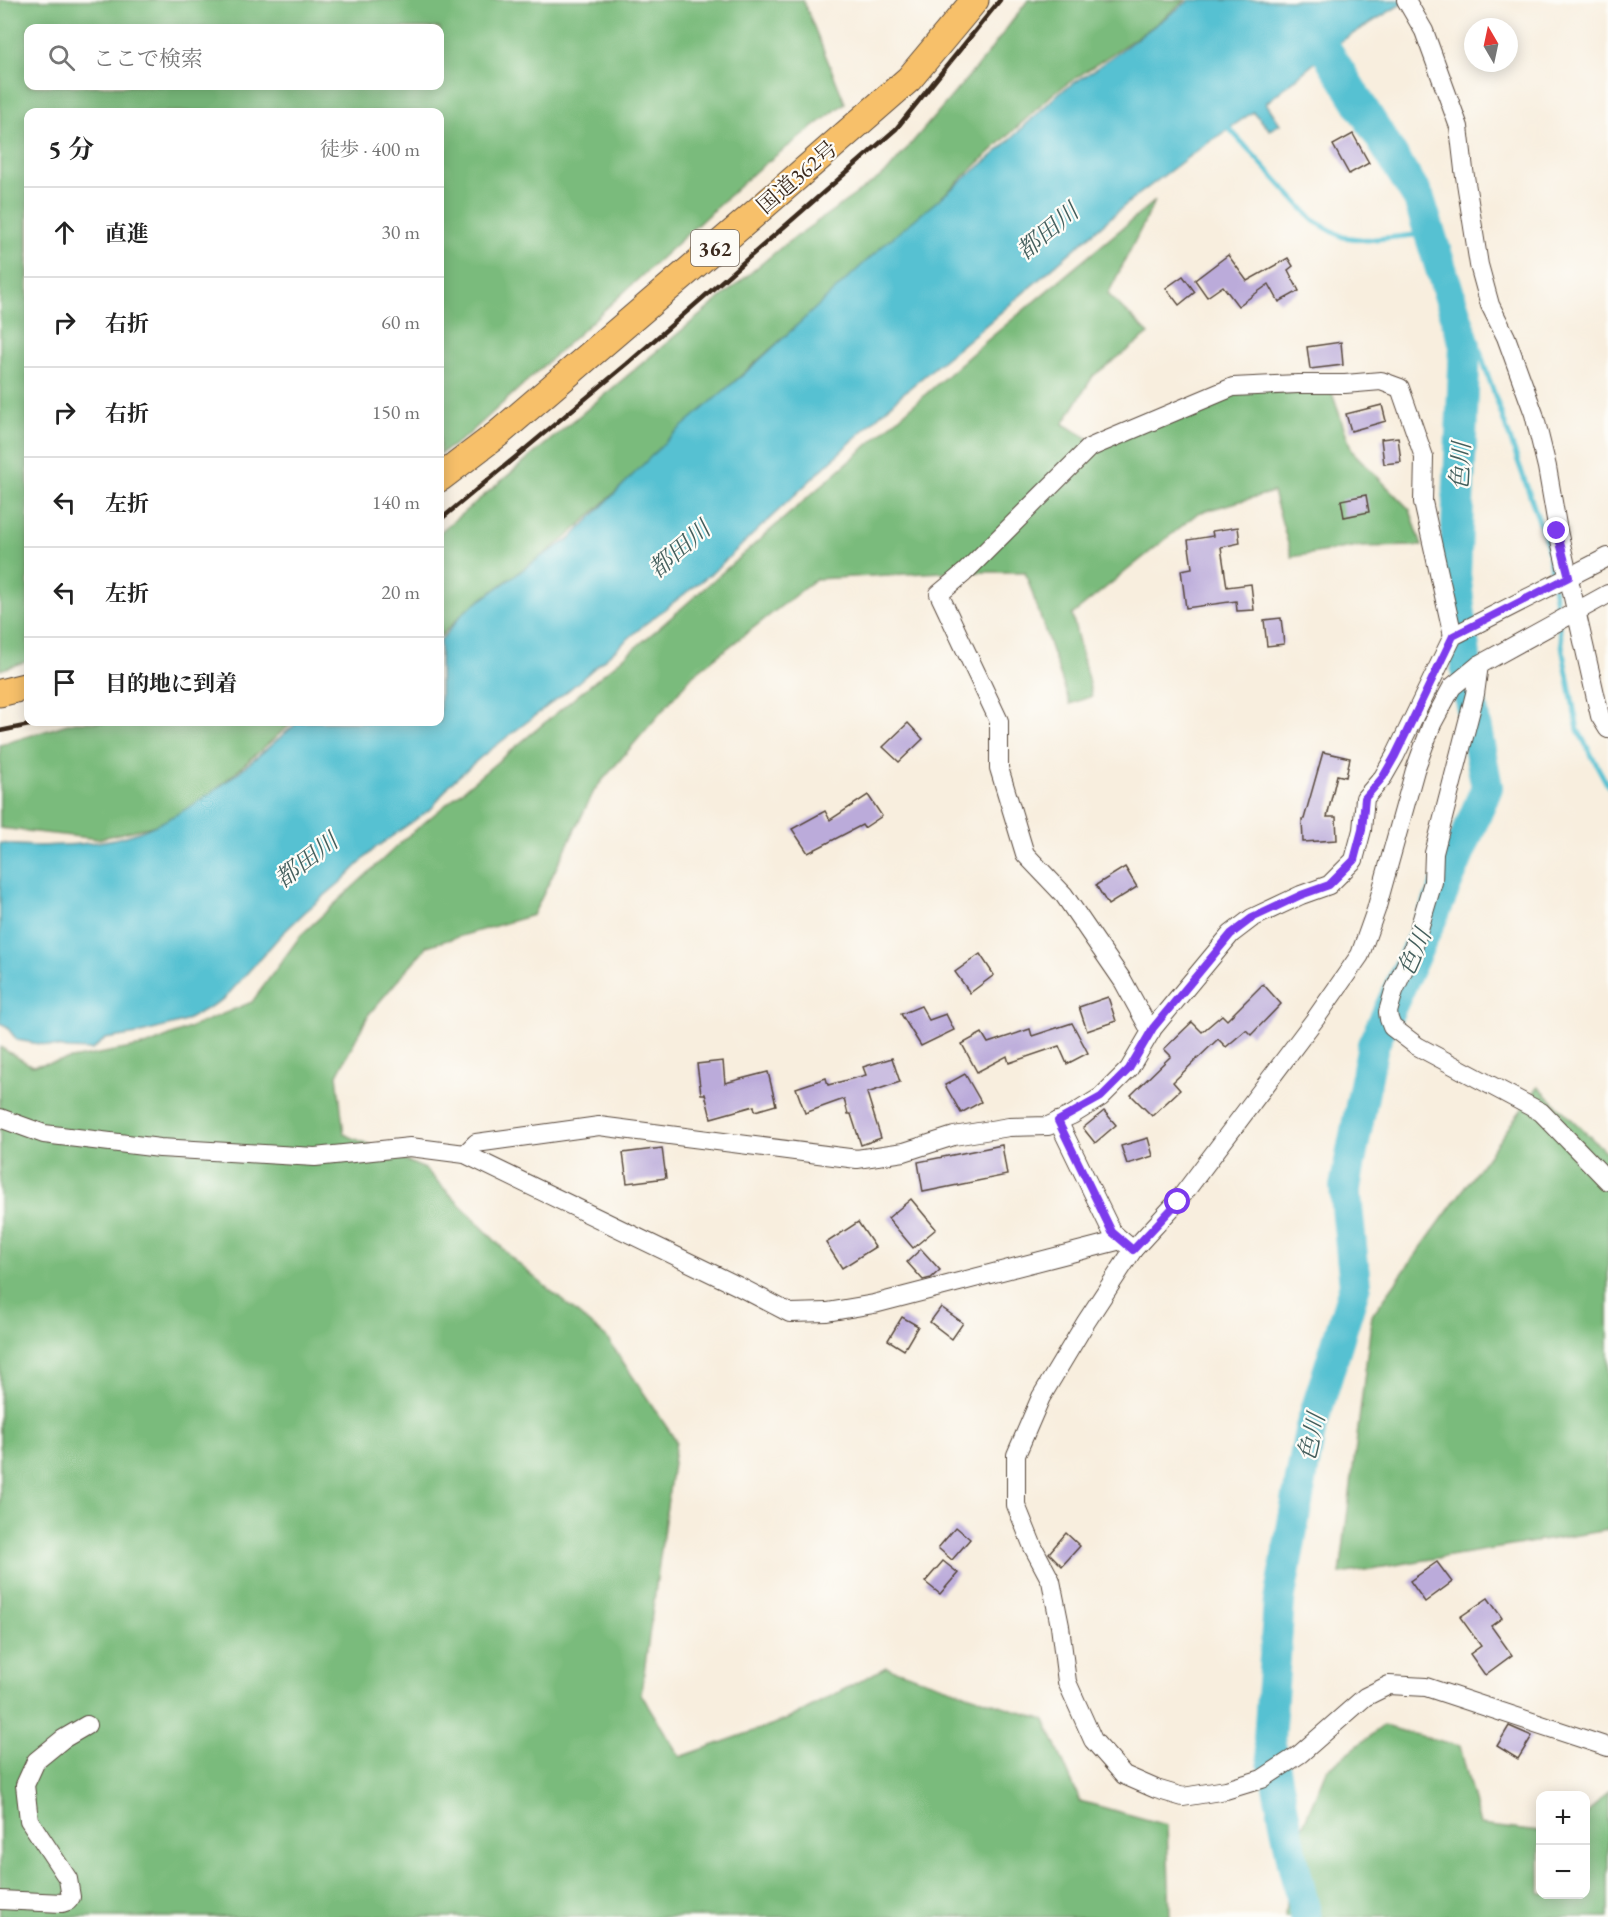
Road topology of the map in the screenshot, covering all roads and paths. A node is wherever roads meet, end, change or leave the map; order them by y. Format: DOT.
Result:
graph roads {
  1 [pos="975,0"];
  2 [pos="1406,0"];
  3 [pos="444,475"];
  4 [pos="1608,557"];
  5 [pos="1569,577"];
  6 [pos="1608,594"];
  7 [pos="1577,611"];
  8 [pos="1453,636"];
  9 [pos="1479,665"];
  10 [pos="24,687"];
  11 [pos="0,693"];
  12 [pos="1608,729"];
  13 [pos="1151,1032"];
  14 [pos="0,1118"];
  15 [pos="1058,1121"];
  16 [pos="465,1154"];
  17 [pos="1608,1181"];
  18 [pos="1127,1245"];
  19 [pos="87,1725"];
  20 [pos="1608,1747"];
  21 [pos="0,1900"];
  1 -- 3 [label="highway, 国道362号 / 362"];
  2 -- 5 [label="street"];
  4 -- 5 [label="street"];
  5 -- 7 [label="street"];
  5 -- 8 [label="street"];
  6 -- 7 [label="street"];
  7 -- 9 [label="street"];
  7 -- 12 [label="street"];
  8 -- 13 [label="street"];
  8 -- 13 [label="street"];
  9 -- 17 [label="street"];
  9 -- 18 [label="street"];
  10 -- 11 [label="highway"];
  13 -- 15 [label="street"];
  14 -- 16 [label="street"];
  15 -- 16 [label="street"];
  15 -- 18 [label="street"];
  16 -- 18 [label="street"];
  18 -- 20 [label="street"];
  19 -- 21 [label="street"];
}
